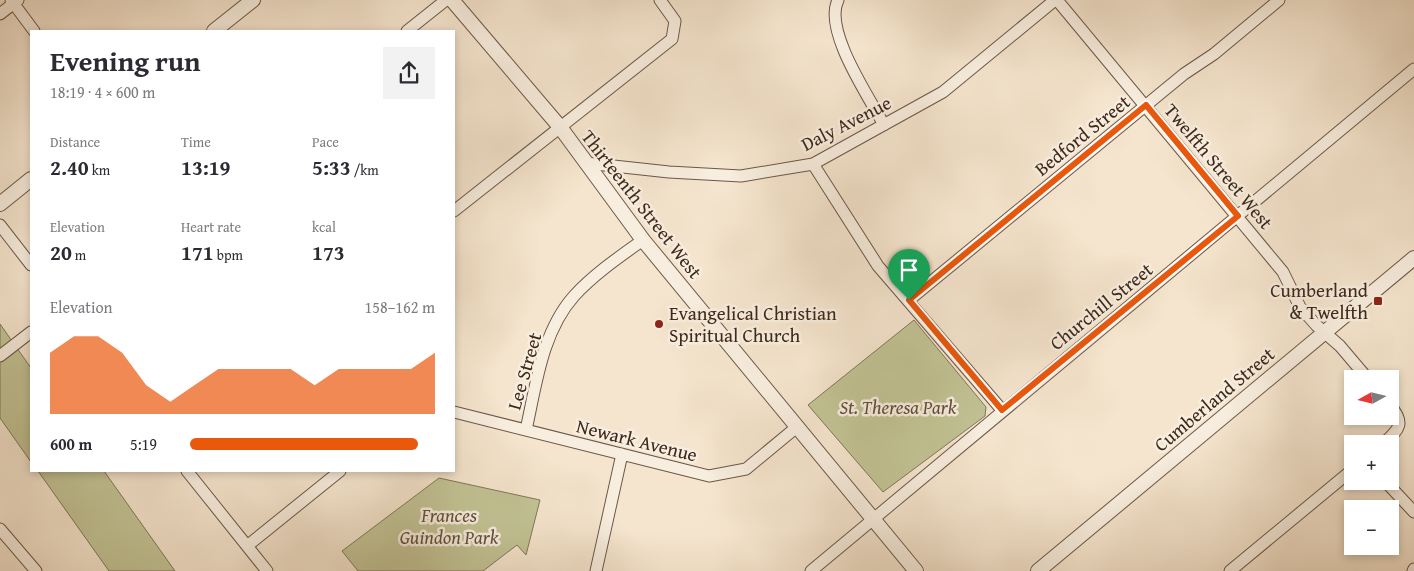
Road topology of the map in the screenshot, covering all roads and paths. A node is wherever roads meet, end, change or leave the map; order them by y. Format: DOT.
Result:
graph roads {
  1 [pos="253,0"];
  2 [pos="446,0"];
  3 [pos="452,0"];
  4 [pos="660,0"];
  5 [pos="838,0"];
  6 [pos="1056,0"];
  7 [pos="1279,0"];
  8 [pos="14,1"];
  9 [pos="0,14"];
  10 [pos="33,30"];
  11 [pos="215,30"];
  12 [pos="408,30"];
  13 [pos="1414,69"];
  14 [pos="1146,105"];
  15 [pos="884,125"];
  16 [pos="560,127"];
  17 [pos="586,163"];
  18 [pos="813,164"];
  19 [pos="30,180"];
  20 [pos="0,204"];
  21 [pos="455,210"];
  22 [pos="1238,216"];
  23 [pos="0,225"];
  24 [pos="643,240"];
  25 [pos="1414,258"];
  26 [pos="30,264"];
  27 [pos="909,300"];
  28 [pos="1324,332"];
  29 [pos="30,333"];
  30 [pos="0,356"];
  31 [pos="1360,370"];
  32 [pos="1002,410"];
  33 [pos="455,412"];
  34 [pos="1399,421"];
  35 [pos="798,426"];
  36 [pos="526,430"];
  37 [pos="1393,435"];
  38 [pos="622,454"];
  39 [pos="187,472"];
  40 [pos="339,472"];
  41 [pos="1344,477"];
  42 [pos="1393,490"];
  43 [pos="1414,512"];
  44 [pos="874,519"];
  45 [pos="0,529"];
  46 [pos="247,546"];
  47 [pos="36,571"];
  48 [pos="267,571"];
  49 [pos="596,571"];
  50 [pos="811,571"];
  51 [pos="916,571"];
  52 [pos="1038,571"];
  53 [pos="1230,571"];
  1 -- 11 [label="street"];
  2 -- 12 [label="street"];
  3 -- 16 [label="street, Thirteenth Street West"];
  4 -- 16 [label="street"];
  5 -- 15 [label="street"];
  6 -- 14 [label="street, Twelfth Street West"];
  6 -- 15 [label="street, Daly Avenue"];
  7 -- 14 [label="street, Bedford Street"];
  8 -- 9 [label="street"];
  8 -- 10 [label="street"];
  13 -- 22 [label="street, Churchill Street"];
  14 -- 22 [label="street, Twelfth Street West"];
  14 -- 27 [label="street, Bedford Street"];
  15 -- 18 [label="street, Daly Avenue"];
  16 -- 17 [label="street, Thirteenth Street West"];
  16 -- 21 [label="street"];
  17 -- 18 [label="street, Daly Avenue"];
  17 -- 24 [label="street, Thirteenth Street West"];
  18 -- 27 [label="street"];
  19 -- 20 [label="street"];
  22 -- 28 [label="street, Twelfth Street West"];
  22 -- 32 [label="street, Churchill Street"];
  23 -- 26 [label="street"];
  24 -- 35 [label="street, Thirteenth Street West"];
  24 -- 36 [label="street, Lee Street"];
  25 -- 28 [label="street, Cumberland Street"];
  27 -- 32 [label="street"];
  28 -- 31 [label="street, Twelfth Street West"];
  28 -- 52 [label="street, Cumberland Street"];
  29 -- 30 [label="street"];
  32 -- 44 [label="street, Churchill Street"];
  33 -- 36 [label="street, Newark Avenue"];
  34 -- 37 [label="street"];
  35 -- 38 [label="street, Newark Avenue"];
  35 -- 44 [label="street, Thirteenth Street West"];
  36 -- 38 [label="street, Newark Avenue"];
  38 -- 49 [label="street"];
  39 -- 46 [label="street"];
  40 -- 46 [label="street"];
  41 -- 53 [label="street"];
  42 -- 43 [label="street"];
  44 -- 50 [label="street, Churchill Street"];
  44 -- 51 [label="street, Thirteenth Street West"];
  45 -- 47 [label="street"];
  46 -- 48 [label="street"];
}
